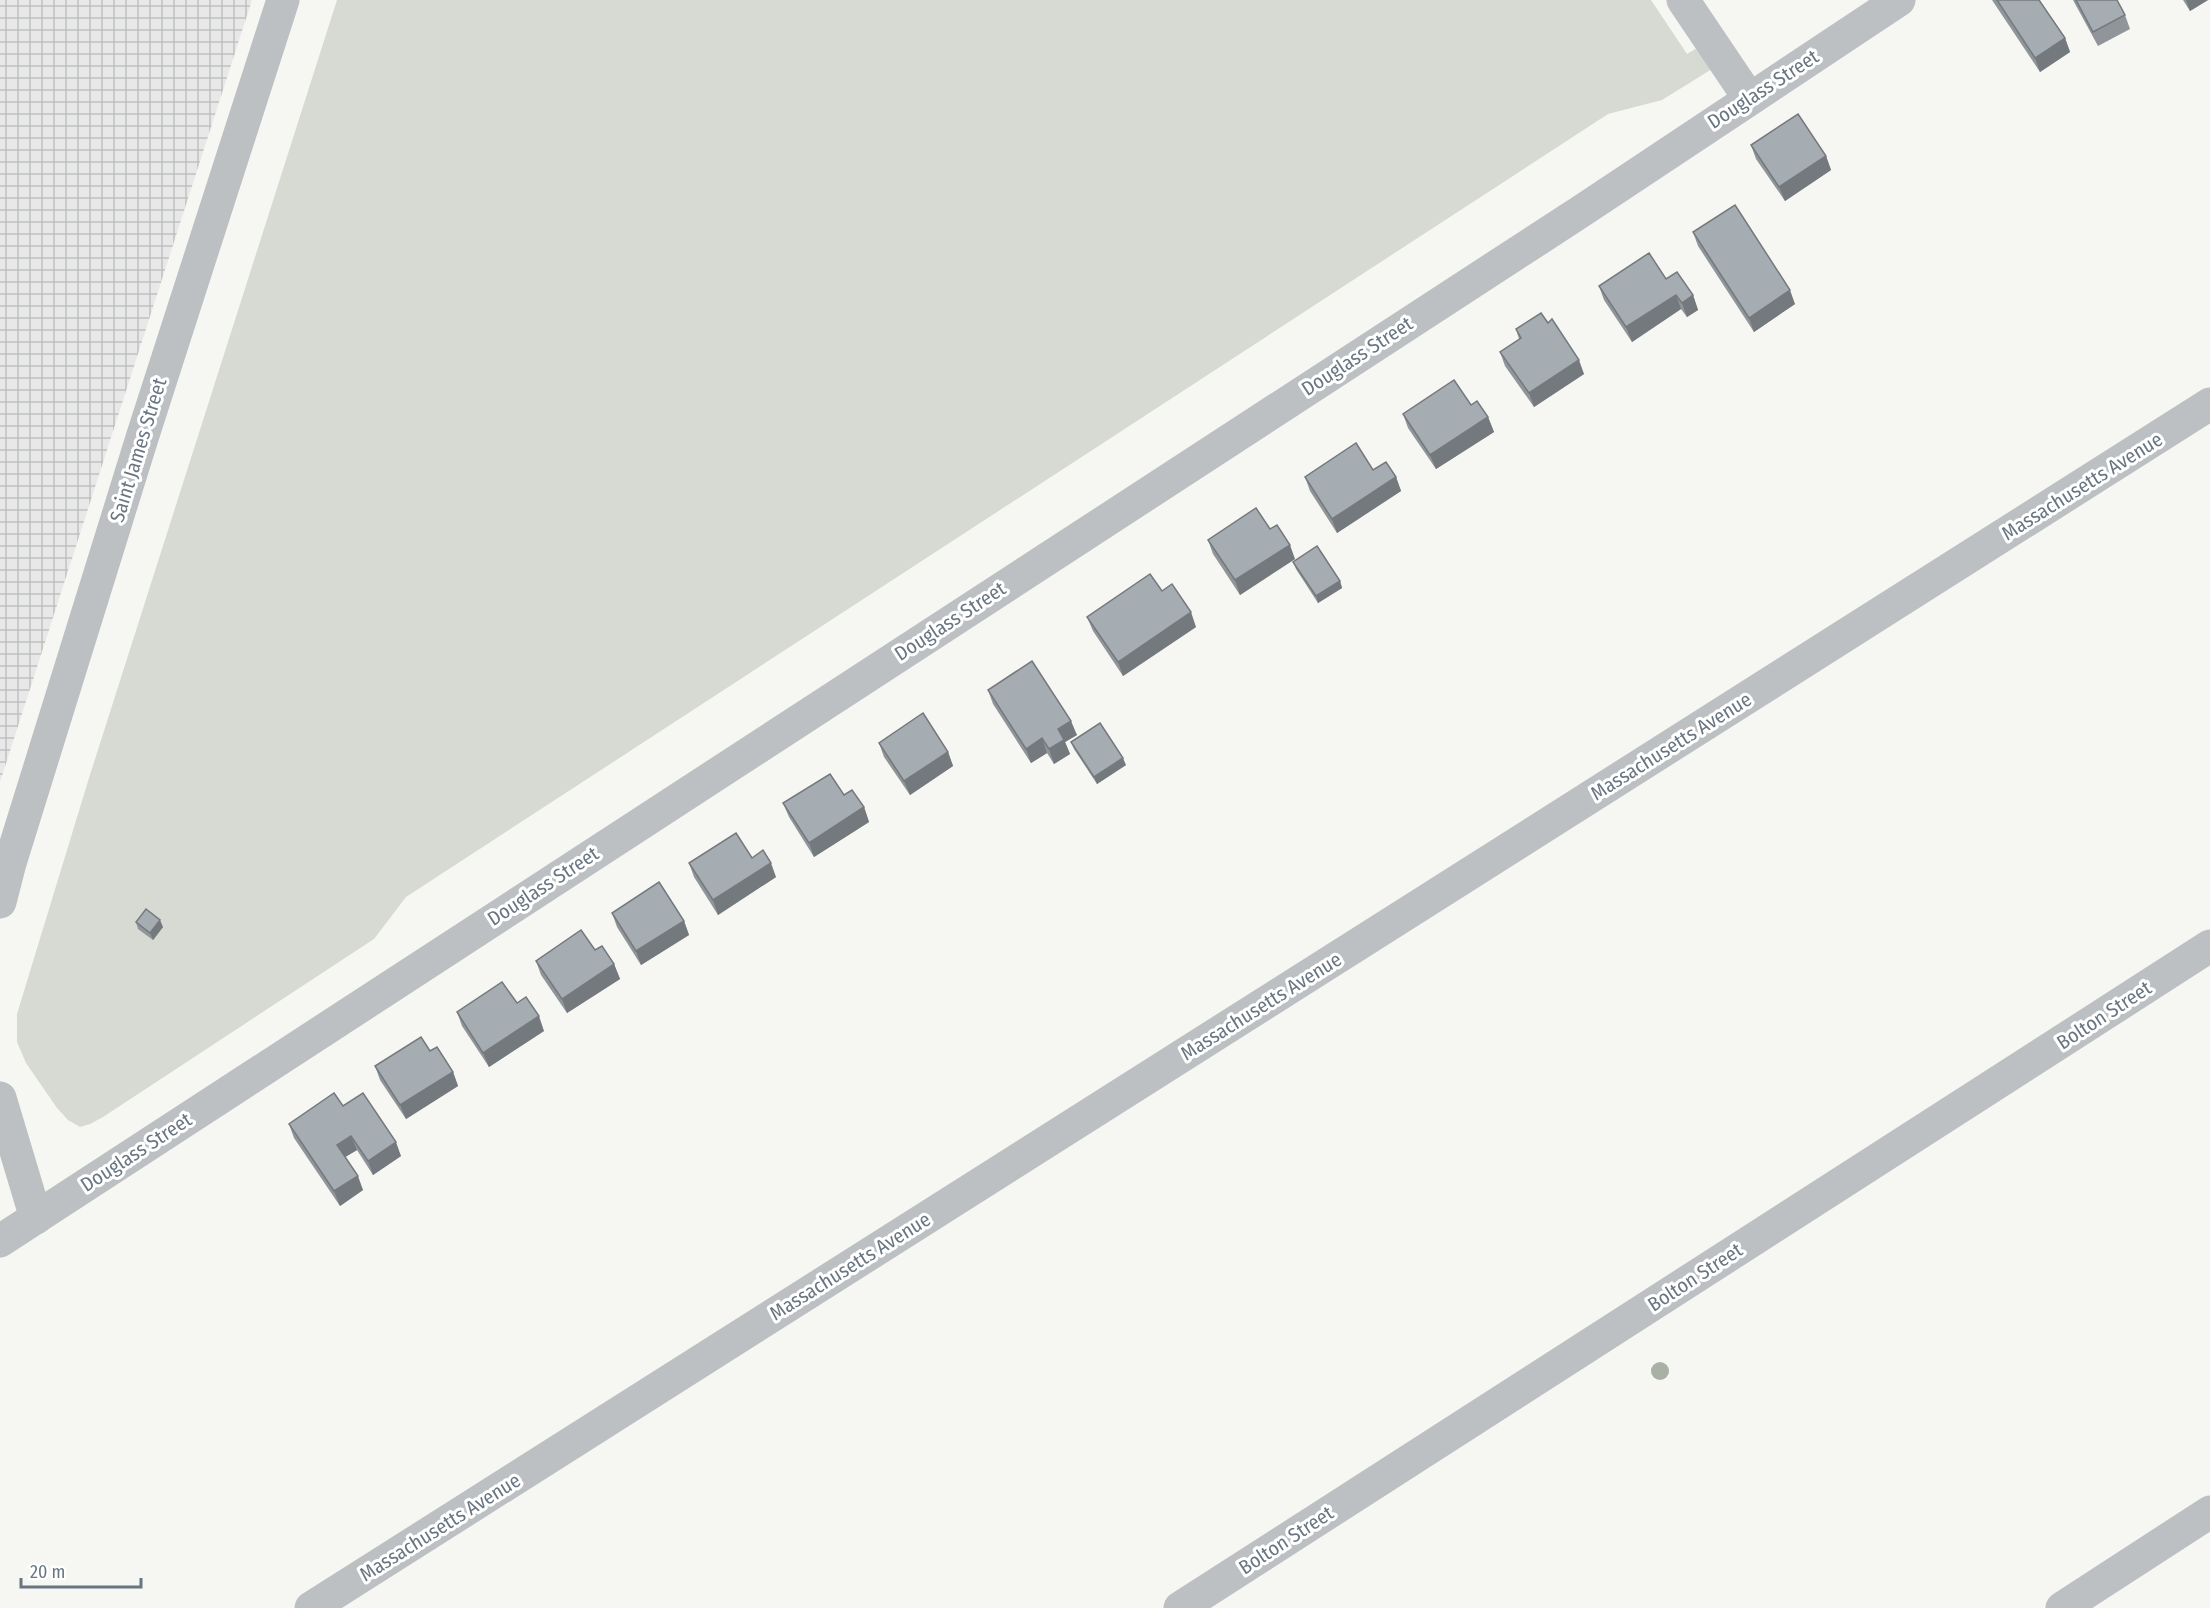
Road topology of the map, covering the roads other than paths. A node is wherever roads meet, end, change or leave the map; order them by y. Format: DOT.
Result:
graph roads {
  1 [pos="283,0"];
  2 [pos="1683,0"];
  3 [pos="1899,0"];
  4 [pos="1749,98"];
  5 [pos="2210,404"];
  6 [pos="0,902"];
  7 [pos="2210,946"];
  8 [pos="0,1098"];
  9 [pos="36,1218"];
  10 [pos="0,1241"];
  11 [pos="2210,1512"];
  12 [pos="311,1608"];
  13 [pos="1180,1608"];
  14 [pos="2062,1608"];
  1 -- 6 [label="street, Saint James Street"];
  2 -- 4 [label="street"];
  3 -- 4 [label="street, Douglass Street"];
  4 -- 9 [label="street, Douglass Street"];
  5 -- 12 [label="street, Massachusetts Avenue"];
  7 -- 13 [label="street, Bolton Street"];
  8 -- 9 [label="street"];
  9 -- 10 [label="street, Douglass Street"];
  11 -- 14 [label="street"];
}
